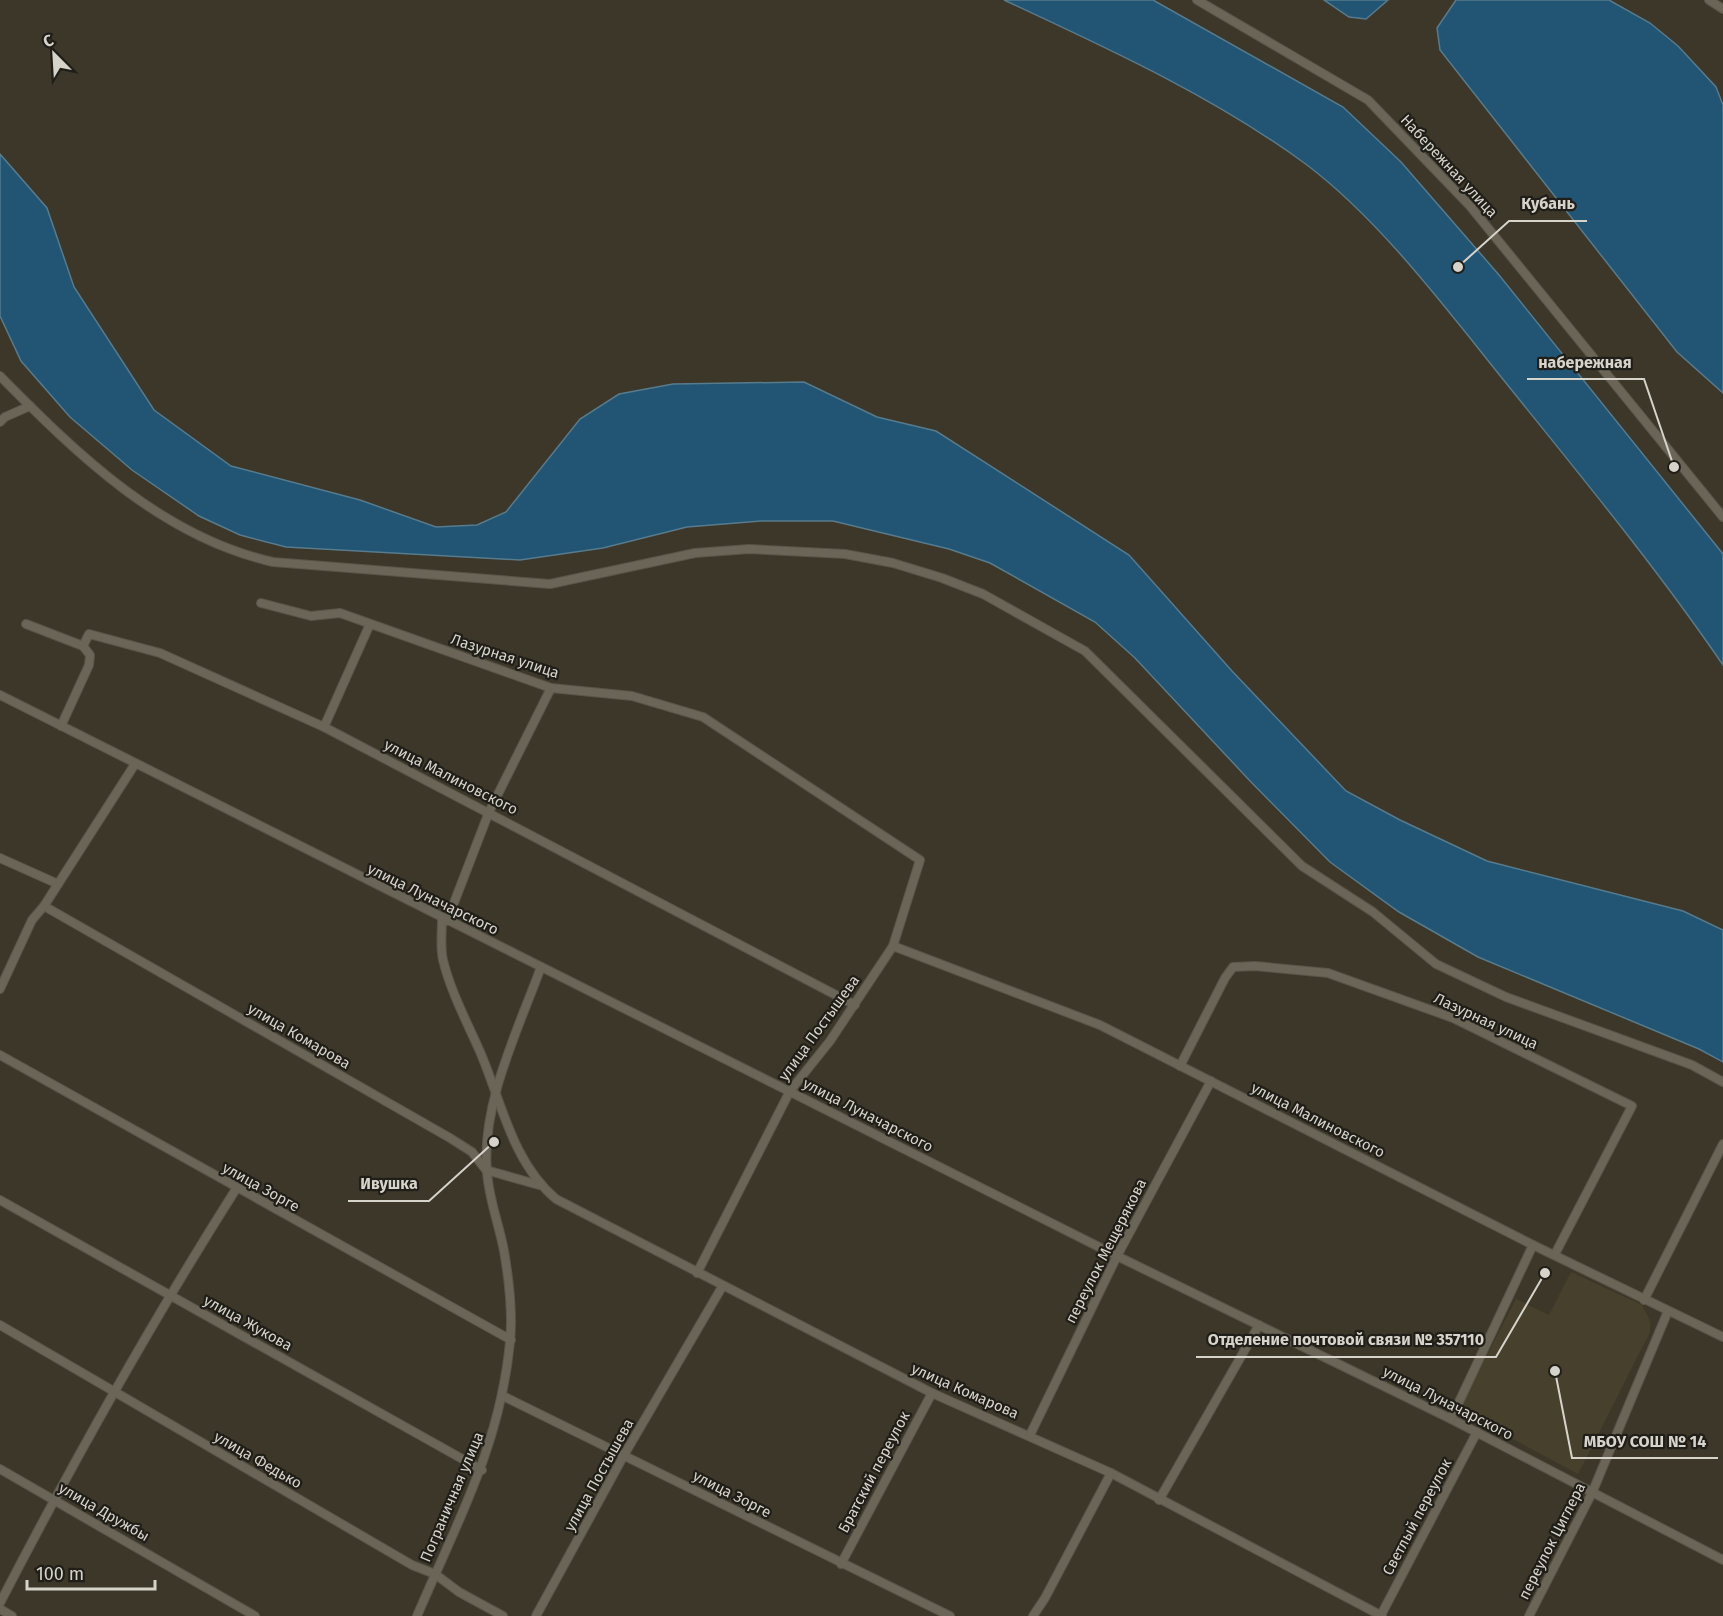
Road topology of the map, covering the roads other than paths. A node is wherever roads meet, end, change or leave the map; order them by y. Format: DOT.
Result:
graph roads {
  1 [pos="1197,0"];
  2 [pos="1709,0"];
  3 [pos="1723,9"];
  4 [pos="0,376"];
  5 [pos="30,406"];
  6 [pos="0,422"];
  7 [pos="1723,517"];
  8 [pos="261,603"];
  9 [pos="26,624"];
  10 [pos="370,624"];
  11 [pos="83,646"];
  12 [pos="551,688"];
  13 [pos="0,695"];
  14 [pos="61,726"];
  15 [pos="324,727"];
  16 [pos="135,764"];
  17 [pos="489,812"];
  18 [pos="0,858"];
  19 [pos="920,860"];
  20 [pos="58,884"];
  21 [pos="44,906"];
  22 [pos="445,920"];
  23 [pos="892,946"];
  24 [pos="541,967"];
  25 [pos="3,978"];
  26 [pos="0,989"];
  27 [pos="855,1005"];
  28 [pos="0,1055"];
  29 [pos="1180,1066"];
  30 [pos="1211,1081"];
  31 [pos="1723,1082"];
  32 [pos="790,1091"];
  33 [pos="496,1092"];
  34 [pos="1723,1144"];
  35 [pos="486,1170"];
  36 [pos="539,1185"];
  37 [pos="236,1189"];
  38 [pos="0,1200"];
  39 [pos="1533,1245"];
  40 [pos="1555,1254"];
  41 [pos="1116,1257"];
  42 [pos="697,1273"];
  43 [pos="722,1287"];
  44 [pos="169,1295"];
  45 [pos="1644,1300"];
  46 [pos="1668,1311"];
  47 [pos="0,1325"];
  48 [pos="1259,1325"];
  49 [pos="1723,1337"];
  50 [pos="511,1340"];
  51 [pos="114,1392"];
  52 [pos="932,1393"];
  53 [pos="503,1396"];
  54 [pos="1451,1419"];
  55 [pos="1477,1432"];
  56 [pos="1030,1435"];
  57 [pos="624,1455"];
  58 [pos="0,1469"];
  59 [pos="482,1470"];
  60 [pos="1110,1473"];
  61 [pos="1592,1493"];
  62 [pos="54,1499"];
  63 [pos="1159,1500"];
  64 [pos="1723,1560"];
  65 [pos="841,1564"];
  66 [pos="435,1574"];
  67 [pos="0,1603"];
  68 [pos="0,1609"];
  69 [pos="12,1616"];
  70 [pos="255,1616"];
  71 [pos="417,1616"];
  72 [pos="503,1616"];
  73 [pos="536,1616"];
  74 [pos="950,1616"];
  75 [pos="1033,1616"];
  76 [pos="1382,1616"];
  77 [pos="1528,1616"];
  1 -- 7 [label="street, Набережная улица"];
  2 -- 3 [label="street"];
  4 -- 5 [label="street"];
  5 -- 6 [label="street"];
  5 -- 31 [label="street"];
  8 -- 10 [label="street, Лазурная улица"];
  9 -- 11 [label="street"];
  10 -- 12 [label="street, Лазурная улица"];
  10 -- 15 [label="street"];
  11 -- 14 [label="street"];
  11 -- 15 [label="street, улица Малиновского"];
  12 -- 17 [label="street"];
  12 -- 19 [label="street, Лазурная улица"];
  13 -- 14 [label="street, улица Луначарского"];
  14 -- 16 [label="street, улица Луначарского"];
  15 -- 17 [label="street, улица Малиновского"];
  16 -- 20 [label="street"];
  16 -- 22 [label="street, улица Луначарского"];
  17 -- 22 [label="street"];
  17 -- 27 [label="street, улица Малиновского"];
  18 -- 20 [label="street"];
  19 -- 23 [label="street, улица Постышева"];
  20 -- 21 [label="street"];
  21 -- 25 [label="street"];
  21 -- 35 [label="street, улица Комарова"];
  22 -- 24 [label="street, улица Луначарского"];
  22 -- 33 [label="street, улица Комарова"];
  23 -- 27 [label="street, улица Постышева"];
  23 -- 29 [label="street, улица Малиновского"];
  24 -- 32 [label="street, улица Луначарского"];
  24 -- 33 [label="street, Пограничная улица"];
  25 -- 26 [label="street"];
  27 -- 32 [label="street, улица Постышева"];
  28 -- 37 [label="street, улица Зорге"];
  29 -- 30 [label="street, улица Малиновского"];
  29 -- 40 [label="street, Лазурная улица"];
  30 -- 39 [label="street, улица Малиновского"];
  30 -- 41 [label="street, переулок Мещерякова"];
  32 -- 41 [label="street, улица Луначарского"];
  32 -- 42 [label="street, улица Постышева"];
  33 -- 35 [label="street, Пограничная улица"];
  33 -- 36 [label="street, улица Комарова"];
  34 -- 45 [label="street"];
  35 -- 36 [label="street, улица Комарова"];
  35 -- 50 [label="street, Пограничная улица"];
  36 -- 42 [label="street, улица Комарова"];
  37 -- 44 [label="street"];
  37 -- 50 [label="street, улица Зорге"];
  38 -- 44 [label="street, улица Жукова"];
  39 -- 40 [label="street, улица Малиновского"];
  39 -- 54 [label="street"];
  40 -- 45 [label="street, улица Малиновского"];
  41 -- 48 [label="street, улица Луначарского"];
  41 -- 56 [label="street, переулок Мещерякова"];
  42 -- 43 [label="street, улица Комарова"];
  43 -- 52 [label="street, улица Комарова"];
  43 -- 57 [label="street, улица Постышева"];
  44 -- 51 [label="street"];
  44 -- 59 [label="street, улица Жукова"];
  45 -- 46 [label="street, улица Малиновского"];
  46 -- 49 [label="street, улица Малиновского"];
  46 -- 61 [label="street, переулок Циглера"];
  47 -- 51 [label="street, улица Федько"];
  48 -- 54 [label="street, улица Луначарского"];
  48 -- 63 [label="street"];
  50 -- 53 [label="street, Пограничная улица"];
  51 -- 62 [label="street"];
  51 -- 66 [label="street, улица Федько"];
  52 -- 56 [label="street, улица Комарова"];
  52 -- 65 [label="street, Братский переулок"];
  53 -- 57 [label="street, улица Зорге"];
  53 -- 59 [label="street, Пограничная улица"];
  54 -- 55 [label="street, улица Луначарского"];
  55 -- 61 [label="street, улица Луначарского"];
  55 -- 76 [label="street, Светлый переулок"];
  56 -- 60 [label="street, улица Комарова"];
  57 -- 65 [label="street, улица Зорге"];
  57 -- 73 [label="street, улица Постышева"];
  58 -- 62 [label="street, улица Дружбы"];
  59 -- 66 [label="street, Пограничная улица"];
  60 -- 63 [label="street, улица Комарова"];
  60 -- 75 [label="street"];
  61 -- 64 [label="street, улица Луначарского"];
  61 -- 77 [label="street, переулок Циглера"];
  62 -- 67 [label="street"];
  62 -- 70 [label="street, улица Дружбы"];
  63 -- 76 [label="street, улица Комарова"];
  65 -- 74 [label="street, улица Зорге"];
  66 -- 71 [label="street, Пограничная улица"];
  66 -- 72 [label="street, улица Федько"];
  68 -- 69 [label="street"];
}
